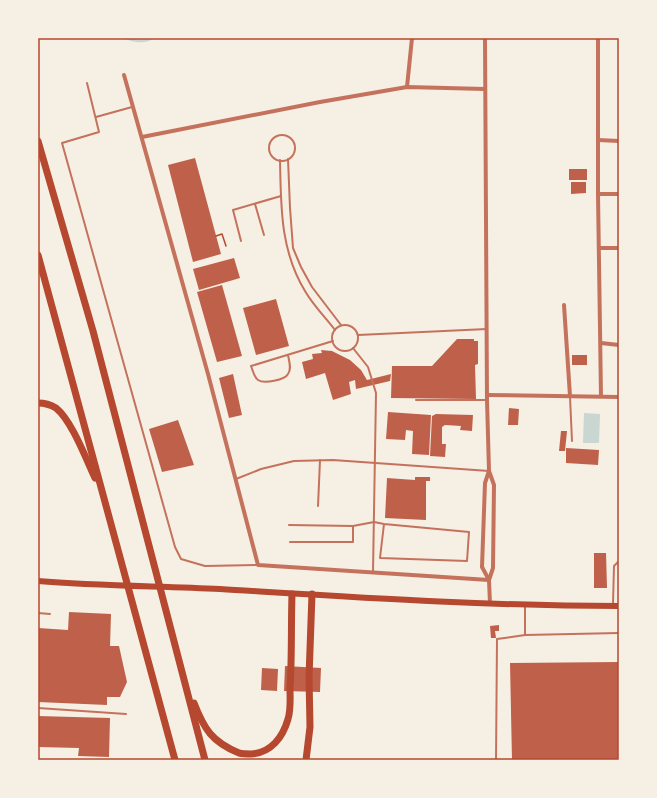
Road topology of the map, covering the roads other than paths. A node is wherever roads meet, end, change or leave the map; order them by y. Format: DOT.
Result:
graph roads {
  1 [pos="412,38"];
  2 [pos="485,38"];
  3 [pos="598,38"];
  4 [pos="124,75"];
  5 [pos="87,83"];
  6 [pos="407,87"];
  7 [pos="485,89"];
  8 [pos="133,107"];
  9 [pos="95,117"];
  10 [pos="142,137"];
  11 [pos="598,140"];
  12 [pos="38,141"];
  13 [pos="619,141"];
  14 [pos="288,159"];
  15 [pos="280,160"];
  16 [pos="598,194"];
  17 [pos="619,194"];
  18 [pos="281,196"];
  19 [pos="255,204"];
  20 [pos="264,235"];
  21 [pos="241,241"];
  22 [pos="599,248"];
  23 [pos="619,248"];
  24 [pos="38,255"];
  25 [pos="564,305"];
  26 [pos="341,325"];
  27 [pos="487,329"];
  28 [pos="335,330"];
  29 [pos="358,335"];
  30 [pos="333,341"];
  31 [pos="601,343"];
  32 [pos="619,344"];
  33 [pos="353,348"];
  34 [pos="288,355"];
  35 [pos="570,396"];
  36 [pos="602,396"];
  37 [pos="619,396"];
  38 [pos="487,397"];
  39 [pos="416,400"];
  40 [pos="38,403"];
  41 [pos="572,441"];
  42 [pos="320,460"];
  43 [pos="374,463"];
  44 [pos="489,471"];
  45 [pos="236,478"];
  46 [pos="104,498"];
  47 [pos="318,506"];
  48 [pos="374,522"];
  49 [pos="384,524"];
  50 [pos="289,525"];
  51 [pos="354,526"];
  52 [pos="290,542"];
  53 [pos="619,561"];
  54 [pos="258,565"];
  55 [pos="373,572"];
  56 [pos="489,580"];
  57 [pos="38,581"];
  58 [pos="292,594"];
  59 [pos="312,594"];
  60 [pos="490,604"];
  61 [pos="525,606"];
  62 [pos="616,606"];
  63 [pos="38,613"];
  64 [pos="50,614"];
  65 [pos="619,633"];
  66 [pos="525,635"];
  67 [pos="183,676"];
  68 [pos="38,708"];
  69 [pos="126,714"];
  70 [pos="175,760"];
  71 [pos="205,760"];
  72 [pos="306,760"];
  73 [pos="496,760"];
  1 -- 6 [label="street"];
  2 -- 7 [label="street"];
  3 -- 11 [label="street"];
  4 -- 8 [label="street"];
  5 -- 9 [label="lane"];
  6 -- 7 [label="street"];
  6 -- 10 [label="street"];
  7 -- 27 [label="street"];
  8 -- 9 [label="lane"];
  8 -- 10 [label="street"];
  9 -- 54 [label="lane"];
  10 -- 45 [label="street"];
  11 -- 13 [label="street"];
  11 -- 16 [label="street"];
  12 -- 67 [label="highway"];
  14 -- 15 [label="lane"];
  14 -- 15 [label="lane"];
  14 -- 26 [label="lane"];
  15 -- 18 [label="lane"];
  16 -- 17 [label="street"];
  16 -- 22 [label="street"];
  18 -- 19 [label="lane"];
  18 -- 28 [label="lane"];
  19 -- 20 [label="lane"];
  19 -- 21 [label="lane"];
  22 -- 23 [label="street"];
  22 -- 31 [label="street"];
  24 -- 46 [label="highway"];
  25 -- 35 [label="street"];
  26 -- 28 [label="lane"];
  26 -- 29 [label="lane"];
  27 -- 29 [label="lane"];
  27 -- 38 [label="street"];
  28 -- 30 [label="lane"];
  29 -- 33 [label="lane"];
  30 -- 33 [label="lane"];
  30 -- 34 [label="lane"];
  31 -- 32 [label="street"];
  31 -- 36 [label="street"];
  33 -- 43 [label="lane"];
  34 -- 34 [label="lane"];
  35 -- 36 [label="street"];
  35 -- 38 [label="street"];
  35 -- 41 [label="lane"];
  36 -- 37 [label="street"];
  38 -- 39 [label="lane"];
  38 -- 44 [label="street"];
  40 -- 46 [label="highway"];
  42 -- 43 [label="lane"];
  42 -- 45 [label="lane"];
  42 -- 47 [label="lane"];
  43 -- 44 [label="lane"];
  43 -- 48 [label="lane"];
  44 -- 56 [label="street"];
  44 -- 56 [label="street"];
  45 -- 54 [label="street"];
  46 -- 70 [label="highway"];
  48 -- 49 [label="lane"];
  48 -- 51 [label="lane"];
  48 -- 55 [label="lane"];
  49 -- 49 [label="lane"];
  50 -- 51 [label="lane"];
  51 -- 52 [label="lane"];
  53 -- 62 [label="lane"];
  54 -- 55 [label="street"];
  55 -- 56 [label="street"];
  56 -- 60 [label="street"];
  57 -- 58 [label="main road"];
  58 -- 59 [label="main road"];
  58 -- 67 [label="highway"];
  59 -- 60 [label="main road"];
  59 -- 72 [label="highway"];
  60 -- 61 [label="main road"];
  61 -- 62 [label="main road"];
  61 -- 66 [label="lane"];
  63 -- 64 [label="lane"];
  65 -- 66 [label="lane"];
  66 -- 73 [label="lane"];
  67 -- 71 [label="highway"];
  68 -- 69 [label="lane"];
}
